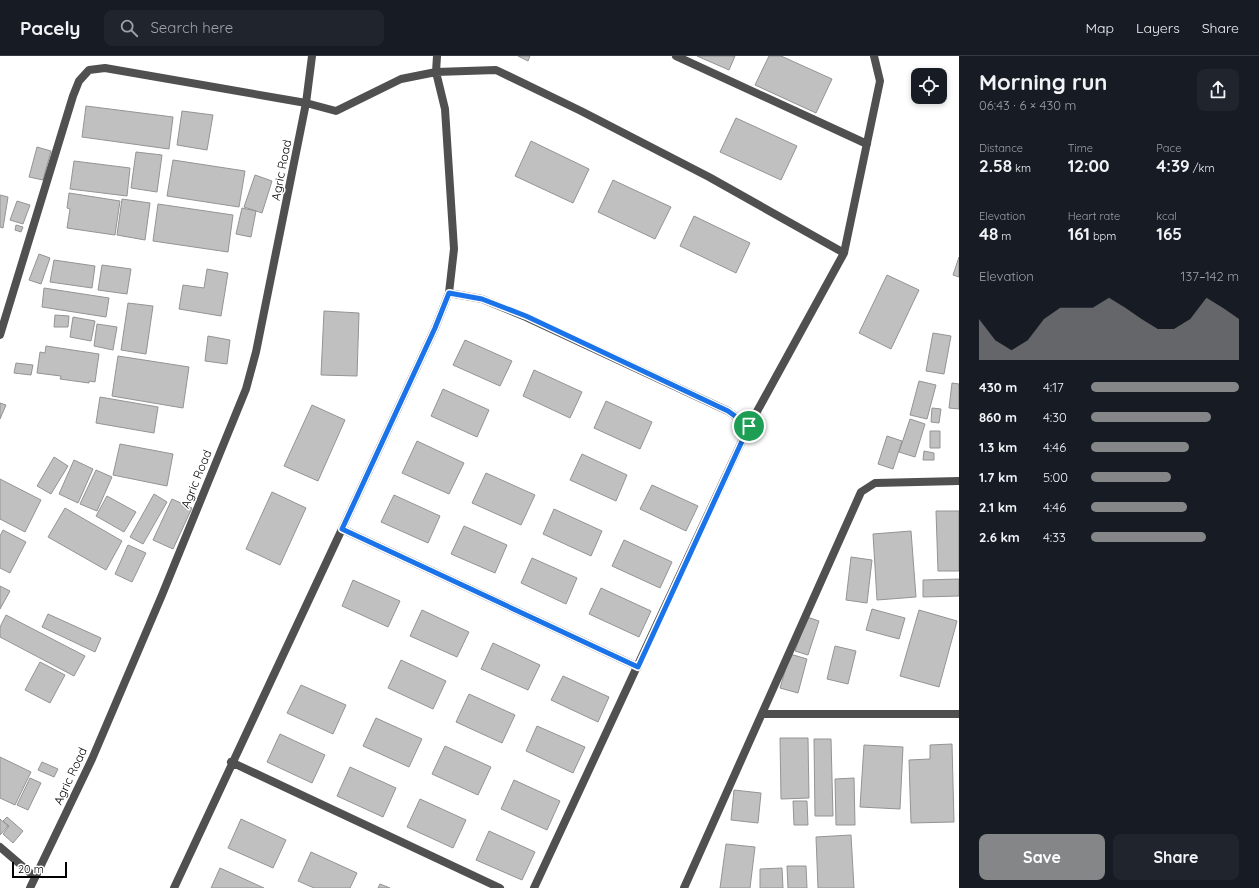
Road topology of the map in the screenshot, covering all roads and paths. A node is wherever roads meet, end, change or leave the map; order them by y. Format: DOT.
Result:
graph roads {
  1 [pos="312,56"];
  2 [pos="437,56"];
  3 [pos="676,56"];
  4 [pos="874,56"];
  5 [pos="436,72"];
  6 [pos="306,103"];
  7 [pos="867,144"];
  8 [pos="844,253"];
  9 [pos="449,293"];
  10 [pos="0,335"];
  11 [pos="749,426"];
  12 [pos="959,481"];
  13 [pos="342,529"];
  14 [pos="638,667"];
  15 [pos="762,714"];
  16 [pos="959,714"];
  17 [pos="231,762"];
  18 [pos="0,847"];
  19 [pos="35,877"];
  20 [pos="30,888"];
  21 [pos="174,888"];
  22 [pos="500,888"];
  23 [pos="534,888"];
  24 [pos="684,888"];
  1 -- 6 [label="street, Agric Road"];
  2 -- 5 [label="street"];
  3 -- 7 [label="street"];
  4 -- 7 [label="street"];
  5 -- 6 [label="street"];
  5 -- 8 [label="street"];
  5 -- 9 [label="street"];
  6 -- 10 [label="street"];
  6 -- 19 [label="street, Agric Road"];
  7 -- 8 [label="street"];
  8 -- 11 [label="street"];
  9 -- 11 [label="street"];
  9 -- 13 [label="street"];
  11 -- 14 [label="street"];
  12 -- 15 [label="street"];
  13 -- 14 [label="street"];
  13 -- 17 [label="street"];
  14 -- 23 [label="street"];
  15 -- 16 [label="street"];
  15 -- 24 [label="street"];
  17 -- 21 [label="street"];
  17 -- 22 [label="street"];
  18 -- 19 [label="street"];
  19 -- 20 [label="street, Agric Road"];
}
